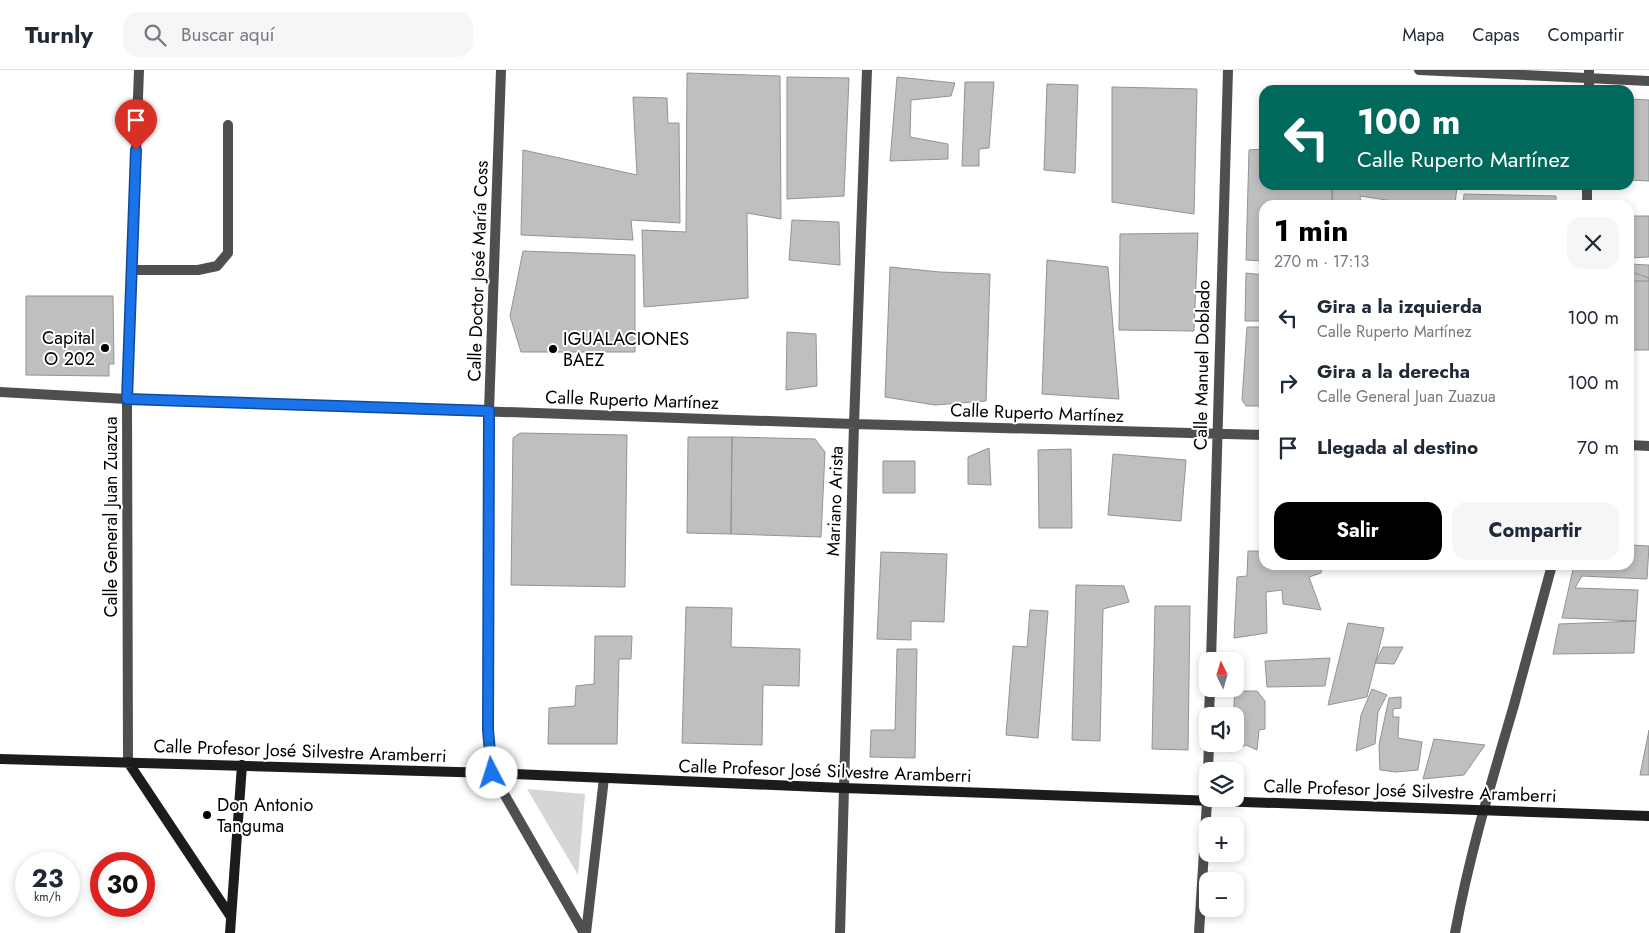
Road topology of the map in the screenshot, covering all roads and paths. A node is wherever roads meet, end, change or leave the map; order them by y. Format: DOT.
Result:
graph roads {
  1 [pos="139,70"];
  2 [pos="501,70"];
  3 [pos="867,70"];
  4 [pos="1228,70"];
  5 [pos="1419,70"];
  6 [pos="1589,74"];
  7 [pos="1649,81"];
  8 [pos="228,125"];
  9 [pos="131,270"];
  10 [pos="0,392"];
  11 [pos="127,399"];
  12 [pos="489,411"];
  13 [pos="854,424"];
  14 [pos="1217,434"];
  15 [pos="1259,436"];
  16 [pos="1634,445"];
  17 [pos="1649,446"];
  18 [pos="1551,570"];
  19 [pos="1211,652"];
  20 [pos="0,759"];
  21 [pos="128,762"];
  22 [pos="242,765"];
  23 [pos="492,773"];
  24 [pos="604,778"];
  25 [pos="843,788"];
  26 [pos="1199,801"];
  27 [pos="1244,802"];
  28 [pos="1207,807"];
  29 [pos="1483,810"];
  30 [pos="1649,816"];
  31 [pos="231,917"];
  32 [pos="230,933"];
  33 [pos="585,933"];
  34 [pos="840,933"];
  35 [pos="1199,933"];
  36 [pos="1455,933"];
  1 -- 9 [label="street, Calle General Juan Zuazua"];
  2 -- 12 [label="street, Calle Doctor José María Coss"];
  3 -- 13 [label="street, Mariano Arista"];
  4 -- 14 [label="street, Calle Manuel Doblado"];
  5 -- 6 [label="street"];
  6 -- 7 [label="street"];
  8 -- 9 [label="street"];
  9 -- 11 [label="street, Calle General Juan Zuazua"];
  10 -- 11 [label="street, Calle Ruperto Martínez"];
  11 -- 12 [label="street, Calle Ruperto Martínez"];
  11 -- 21 [label="street, Calle General Juan Zuazua"];
  12 -- 13 [label="street, Calle Ruperto Martínez"];
  12 -- 23 [label="street, Calle Doctor José María Coss"];
  13 -- 14 [label="street, Calle Ruperto Martínez"];
  13 -- 25 [label="street, Mariano Arista"];
  14 -- 15 [label="street, Calle Ruperto Martínez"];
  14 -- 19 [label="street, Calle Manuel Doblado"];
  16 -- 17 [label="street"];
  18 -- 29 [label="street"];
  20 -- 21 [label="main road, Calle Profesor José Silvestre Aramberri"];
  21 -- 22 [label="main road, Calle Profesor José Silvestre Aramberri"];
  21 -- 31 [label="main road"];
  22 -- 23 [label="main road, Calle Profesor José Silvestre Aramberri"];
  22 -- 31 [label="main road"];
  23 -- 24 [label="main road, Calle Profesor José Silvestre Aramberri"];
  23 -- 33 [label="street"];
  24 -- 25 [label="main road, Calle Profesor José Silvestre Aramberri"];
  24 -- 33 [label="street"];
  25 -- 26 [label="main road, Calle Profesor José Silvestre Aramberri"];
  25 -- 34 [label="street, Mariano Arista"];
  27 -- 29 [label="main road, Calle Profesor José Silvestre Aramberri"];
  28 -- 35 [label="street"];
  29 -- 30 [label="main road, Calle Profesor José Silvestre Aramberri"];
  29 -- 36 [label="street"];
  31 -- 32 [label="main road"];
}
